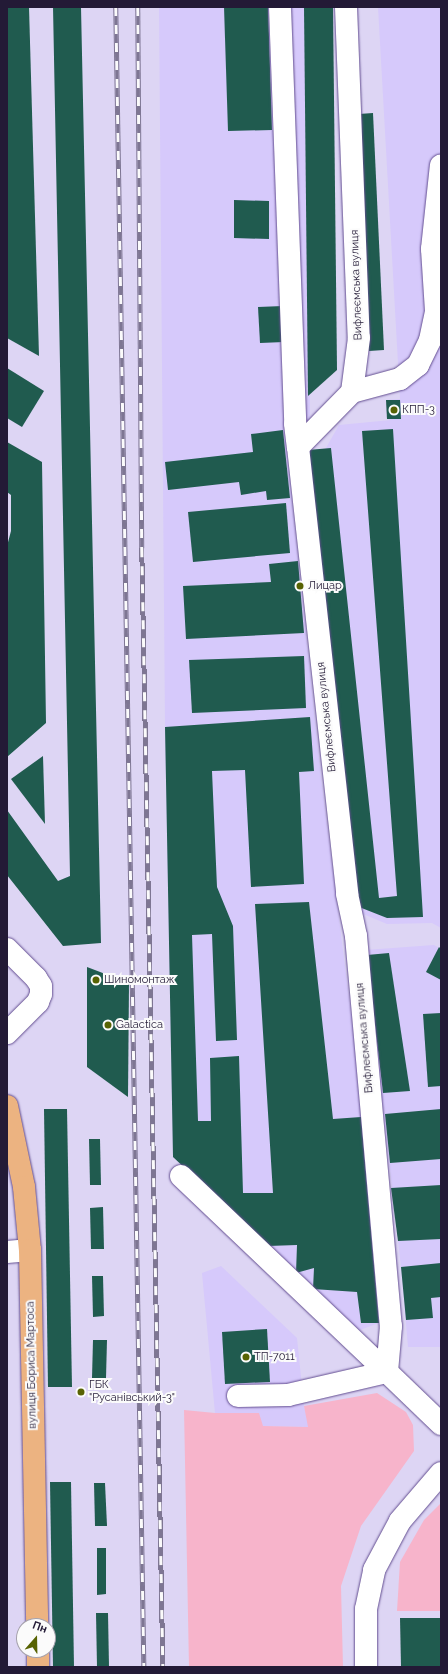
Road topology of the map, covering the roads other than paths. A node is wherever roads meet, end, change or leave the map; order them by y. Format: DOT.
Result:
graph roads {
  1 [pos="280,7"];
  2 [pos="346,7"];
  3 [pos="441,165"];
  4 [pos="438,311"];
  5 [pos="352,392"];
  6 [pos="298,447"];
  7 [pos="7,949"];
  8 [pos="7,1033"];
  9 [pos="7,1106"];
  10 [pos="180,1176"];
  11 [pos="30,1250"];
  12 [pos="7,1252"];
  13 [pos="387,1372"];
  14 [pos="238,1396"];
  15 [pos="441,1424"];
  16 [pos="441,1473"];
  17 [pos="37,1618"];
  18 [pos="366,1667"];
  1 -- 6 [label="street, Вифлеємська вулиця"];
  2 -- 5 [label="street, Вифлеємська вулиця"];
  3 -- 4 [label="street"];
  4 -- 5 [label="street"];
  5 -- 6 [label="street"];
  6 -- 13 [label="street, Вифлеємська вулиця"];
  7 -- 8 [label="street"];
  9 -- 11 [label="main road, вулиця Бориса Мартоса"];
  10 -- 13 [label="street"];
  11 -- 12 [label="street"];
  11 -- 17 [label="main road, вулиця Бориса Мартоса"];
  13 -- 14 [label="street"];
  13 -- 15 [label="street"];
  16 -- 18 [label="street"];
}
